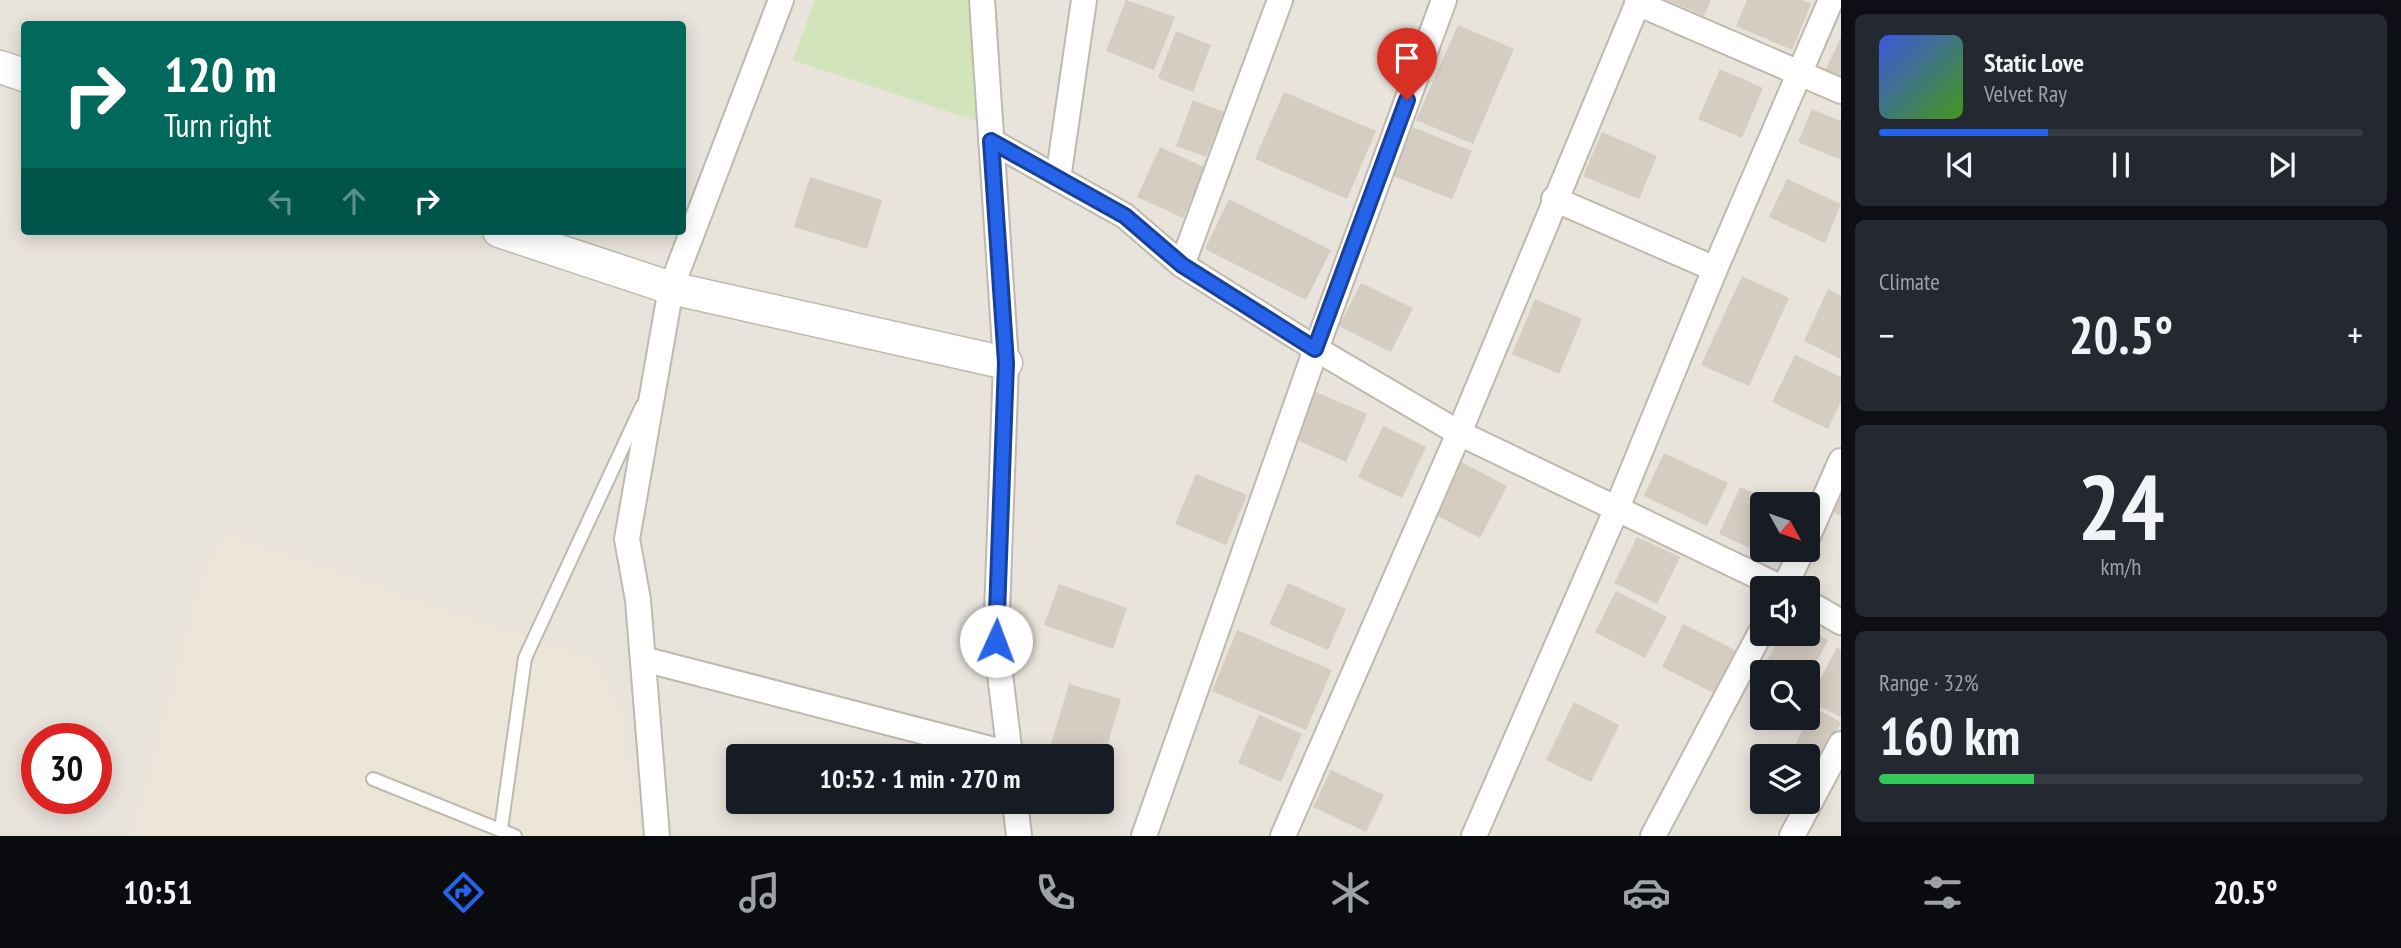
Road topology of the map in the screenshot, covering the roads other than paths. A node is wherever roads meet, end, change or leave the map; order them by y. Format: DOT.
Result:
graph roads {
  1 [pos="781,0"];
  2 [pos="982,0"];
  3 [pos="1084,0"];
  4 [pos="1280,0"];
  5 [pos="1444,0"];
  6 [pos="1831,0"];
  7 [pos="1638,2"];
  8 [pos="0,67"];
  9 [pos="1800,73"];
  10 [pos="21,74"];
  11 [pos="1841,91"];
  12 [pos="991,141"];
  13 [pos="1059,179"];
  14 [pos="1555,199"];
  15 [pos="511,235"];
  16 [pos="1182,265"];
  17 [pos="1715,269"];
  18 [pos="671,288"];
  19 [pos="1315,349"];
  20 [pos="1006,363"];
  21 [pos="656,373"];
  22 [pos="1459,433"];
  23 [pos="1841,461"];
  24 [pos="1617,508"];
  25 [pos="1820,509"];
  26 [pos="1758,576"];
  27 [pos="1820,610"];
  28 [pos="1841,622"];
  29 [pos="1754,646"];
  30 [pos="643,659"];
  31 [pos="968,744"];
  32 [pos="1009,744"];
  33 [pos="1841,744"];
  34 [pos="373,779"];
  35 [pos="1016,814"];
  36 [pos="501,829"];
  37 [pos="514,836"];
  38 [pos="657,836"];
  39 [pos="1019,836"];
  40 [pos="1144,836"];
  41 [pos="1283,836"];
  42 [pos="1474,836"];
  43 [pos="1653,836"];
  44 [pos="1792,836"];
  1 -- 18 [label="street"];
  2 -- 12 [label="street"];
  3 -- 13 [label="street"];
  4 -- 16 [label="street"];
  5 -- 19 [label="street"];
  6 -- 9 [label="street"];
  7 -- 9 [label="street"];
  7 -- 14 [label="street"];
  8 -- 10 [label="street"];
  9 -- 11 [label="street"];
  9 -- 17 [label="street"];
  12 -- 13 [label="street"];
  12 -- 20 [label="street"];
  13 -- 16 [label="street"];
  14 -- 17 [label="street"];
  14 -- 22 [label="street"];
  15 -- 18 [label="street"];
  16 -- 19 [label="street"];
  17 -- 24 [label="street"];
  18 -- 20 [label="street"];
  18 -- 21 [label="street"];
  19 -- 22 [label="street"];
  19 -- 40 [label="street"];
  20 -- 32 [label="street"];
  21 -- 30 [label="street"];
  21 -- 36 [label="lane"];
  22 -- 24 [label="street"];
  22 -- 41 [label="street"];
  23 -- 25 [label="street"];
  24 -- 26 [label="street"];
  24 -- 42 [label="street"];
  27 -- 28 [label="street"];
  29 -- 43 [label="street"];
  30 -- 31 [label="street"];
  30 -- 38 [label="street"];
  33 -- 44 [label="street"];
  34 -- 36 [label="lane"];
  35 -- 39 [label="street"];
  36 -- 37 [label="lane"];
}
